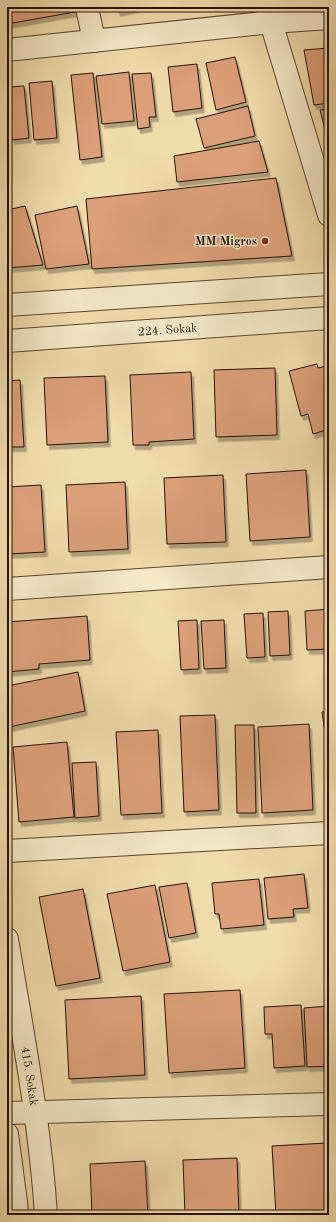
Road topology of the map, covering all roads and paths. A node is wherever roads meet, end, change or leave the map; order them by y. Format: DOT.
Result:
graph roads {
  1 [pos="87,7"];
  2 [pos="269,14"];
  3 [pos="329,18"];
  4 [pos="94,41"];
  5 [pos="7,50"];
  6 [pos="329,215"];
  7 [pos="329,284"];
  8 [pos="7,305"];
  9 [pos="329,318"];
  10 [pos="7,341"];
  11 [pos="329,567"];
  12 [pos="7,589"];
  13 [pos="329,833"];
  14 [pos="7,851"];
  15 [pos="7,939"];
  16 [pos="329,1104"];
  17 [pos="35,1112"];
  18 [pos="7,1113"];
  19 [pos="7,1134"];
  20 [pos="17,1215"];
  21 [pos="46,1215"];
  1 -- 4 [label="street"];
  2 -- 3 [label="street"];
  2 -- 4 [label="street"];
  2 -- 6 [label="street"];
  4 -- 5 [label="street"];
  7 -- 8 [label="street"];
  9 -- 10 [label="street, 224. Sokak"];
  11 -- 12 [label="street"];
  13 -- 14 [label="street"];
  15 -- 17 [label="street, 415. Sokak"];
  16 -- 17 [label="street"];
  17 -- 18 [label="street"];
  17 -- 21 [label="street, 415. Sokak"];
  19 -- 20 [label="street"];
}
